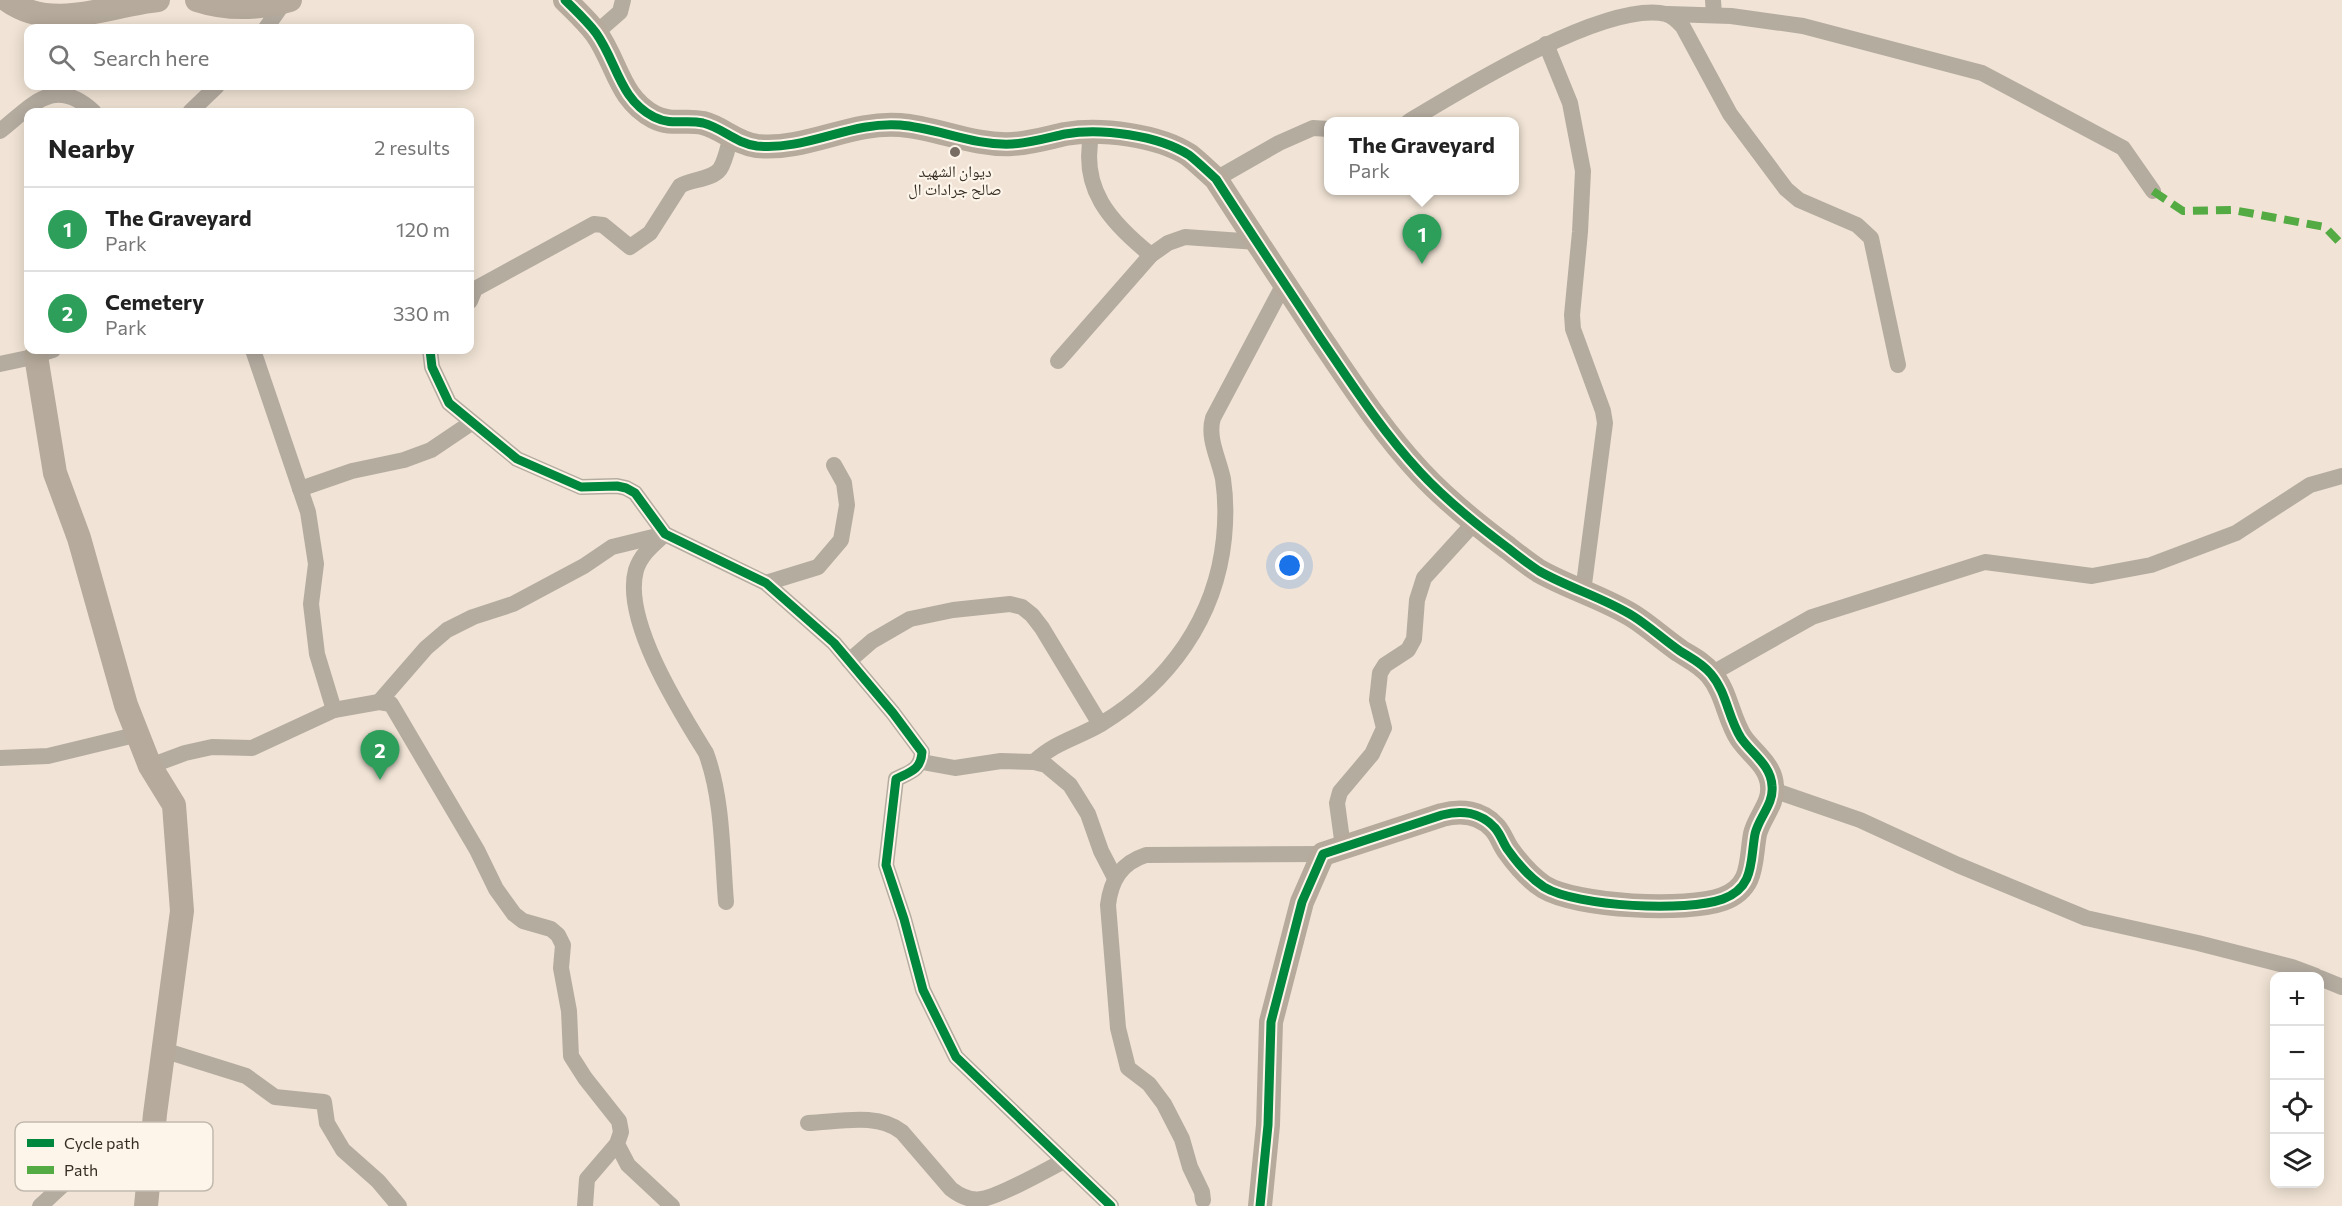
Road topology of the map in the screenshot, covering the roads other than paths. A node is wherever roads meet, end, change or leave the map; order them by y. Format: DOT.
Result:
graph roads {
  1 [pos="7,0"];
  2 [pos="158,0"];
  3 [pos="197,0"];
  4 [pos="287,0"];
  5 [pos="565,0"];
  6 [pos="623,0"];
  7 [pos="1713,8"];
  8 [pos="1667,14"];
  9 [pos="269,24"];
  10 [pos="596,33"];
  11 [pos="1546,44"];
  12 [pos="213,90"];
  13 [pos="27,108"];
  14 [pos="89,108"];
  15 [pos="194,108"];
  16 [pos="24,111"];
  17 [pos="1416,117"];
  18 [pos="1324,129"];
  19 [pos="0,131"];
  20 [pos="1092,132"];
  21 [pos="731,136"];
  22 [pos="1216,179"];
  23 [pos="2153,191"];
  24 [pos="1257,242"];
  25 [pos="1151,255"];
  26 [pos="1284,284"];
  27 [pos="474,291"];
  28 [pos="41,354"];
  29 [pos="45,354"];
  30 [pos="254,354"];
  31 [pos="430,354"];
  32 [pos="1058,362"];
  33 [pos="0,364"];
  34 [pos="1898,365"];
  35 [pos="471,423"];
  36 [pos="834,465"];
  37 [pos="2342,476"];
  38 [pos="300,489"];
  39 [pos="1474,523"];
  40 [pos="665,534"];
  41 [pos="766,583"];
  42 [pos="1583,592"];
  43 [pos="849,661"];
  44 [pos="1711,674"];
  45 [pos="380,702"];
  46 [pos="334,710"];
  47 [pos="1100,724"];
  48 [pos="139,734"];
  49 [pos="0,758"];
  50 [pos="922,762"];
  51 [pos="1034,762"];
  52 [pos="150,766"];
  53 [pos="1773,790"];
  54 [pos="1333,851"];
  55 [pos="1115,878"];
  56 [pos="726,902"];
  57 [pos="2304,972"];
  58 [pos="2324,980"];
  59 [pos="2342,987"];
  60 [pos="163,1050"];
  61 [pos="155,1122"];
  62 [pos="808,1123"];
  63 [pos="617,1144"];
  64 [pos="1064,1161"];
  65 [pos="58,1191"];
  66 [pos="148,1191"];
  67 [pos="1203,1200"];
  68 [pos="40,1206"];
  69 [pos="146,1206"];
  70 [pos="399,1206"];
  71 [pos="585,1206"];
  72 [pos="672,1206"];
  73 [pos="1111,1206"];
  74 [pos="1260,1206"];
  1 -- 2 [label="street"];
  3 -- 4 [label="street"];
  4 -- 9 [label="street"];
  5 -- 10 [label="street"];
  6 -- 10 [label="street"];
  7 -- 8 [label="street"];
  7 -- 23 [label="street"];
  8 -- 11 [label="street"];
  8 -- 34 [label="street"];
  10 -- 21 [label="street"];
  11 -- 17 [label="street"];
  11 -- 42 [label="street"];
  12 -- 15 [label="street"];
  13 -- 14 [label="street"];
  16 -- 19 [label="street"];
  18 -- 22 [label="street"];
  20 -- 21 [label="street"];
  20 -- 22 [label="street"];
  20 -- 25 [label="street"];
  21 -- 27 [label="street"];
  22 -- 24 [label="street"];
  24 -- 25 [label="street"];
  24 -- 26 [label="street"];
  25 -- 32 [label="street"];
  26 -- 39 [label="street"];
  26 -- 47 [label="street"];
  28 -- 33 [label="street"];
  29 -- 48 [label="street"];
  30 -- 38 [label="street"];
  31 -- 35 [label="street"];
  35 -- 38 [label="street"];
  35 -- 40 [label="street"];
  36 -- 41 [label="street"];
  37 -- 44 [label="street"];
  38 -- 46 [label="street"];
  39 -- 42 [label="street"];
  39 -- 54 [label="street"];
  40 -- 41 [label="street"];
  40 -- 45 [label="street"];
  40 -- 56 [label="street"];
  41 -- 43 [label="street"];
  42 -- 44 [label="street"];
  43 -- 47 [label="street"];
  43 -- 50 [label="street"];
  44 -- 53 [label="street"];
  45 -- 46 [label="street"];
  45 -- 63 [label="street"];
  46 -- 52 [label="street"];
  47 -- 51 [label="street"];
  48 -- 49 [label="street"];
  48 -- 52 [label="street"];
  50 -- 51 [label="street"];
  50 -- 64 [label="street"];
  51 -- 55 [label="street"];
  52 -- 60 [label="street"];
  53 -- 54 [label="street"];
  53 -- 57 [label="street"];
  54 -- 55 [label="street"];
  54 -- 74 [label="street"];
  55 -- 67 [label="street"];
  58 -- 59 [label="street"];
  60 -- 61 [label="street"];
  60 -- 70 [label="street"];
  62 -- 64 [label="street"];
  63 -- 71 [label="street"];
  63 -- 72 [label="street"];
  64 -- 73 [label="street"];
  65 -- 68 [label="street"];
  66 -- 69 [label="street"];
}
